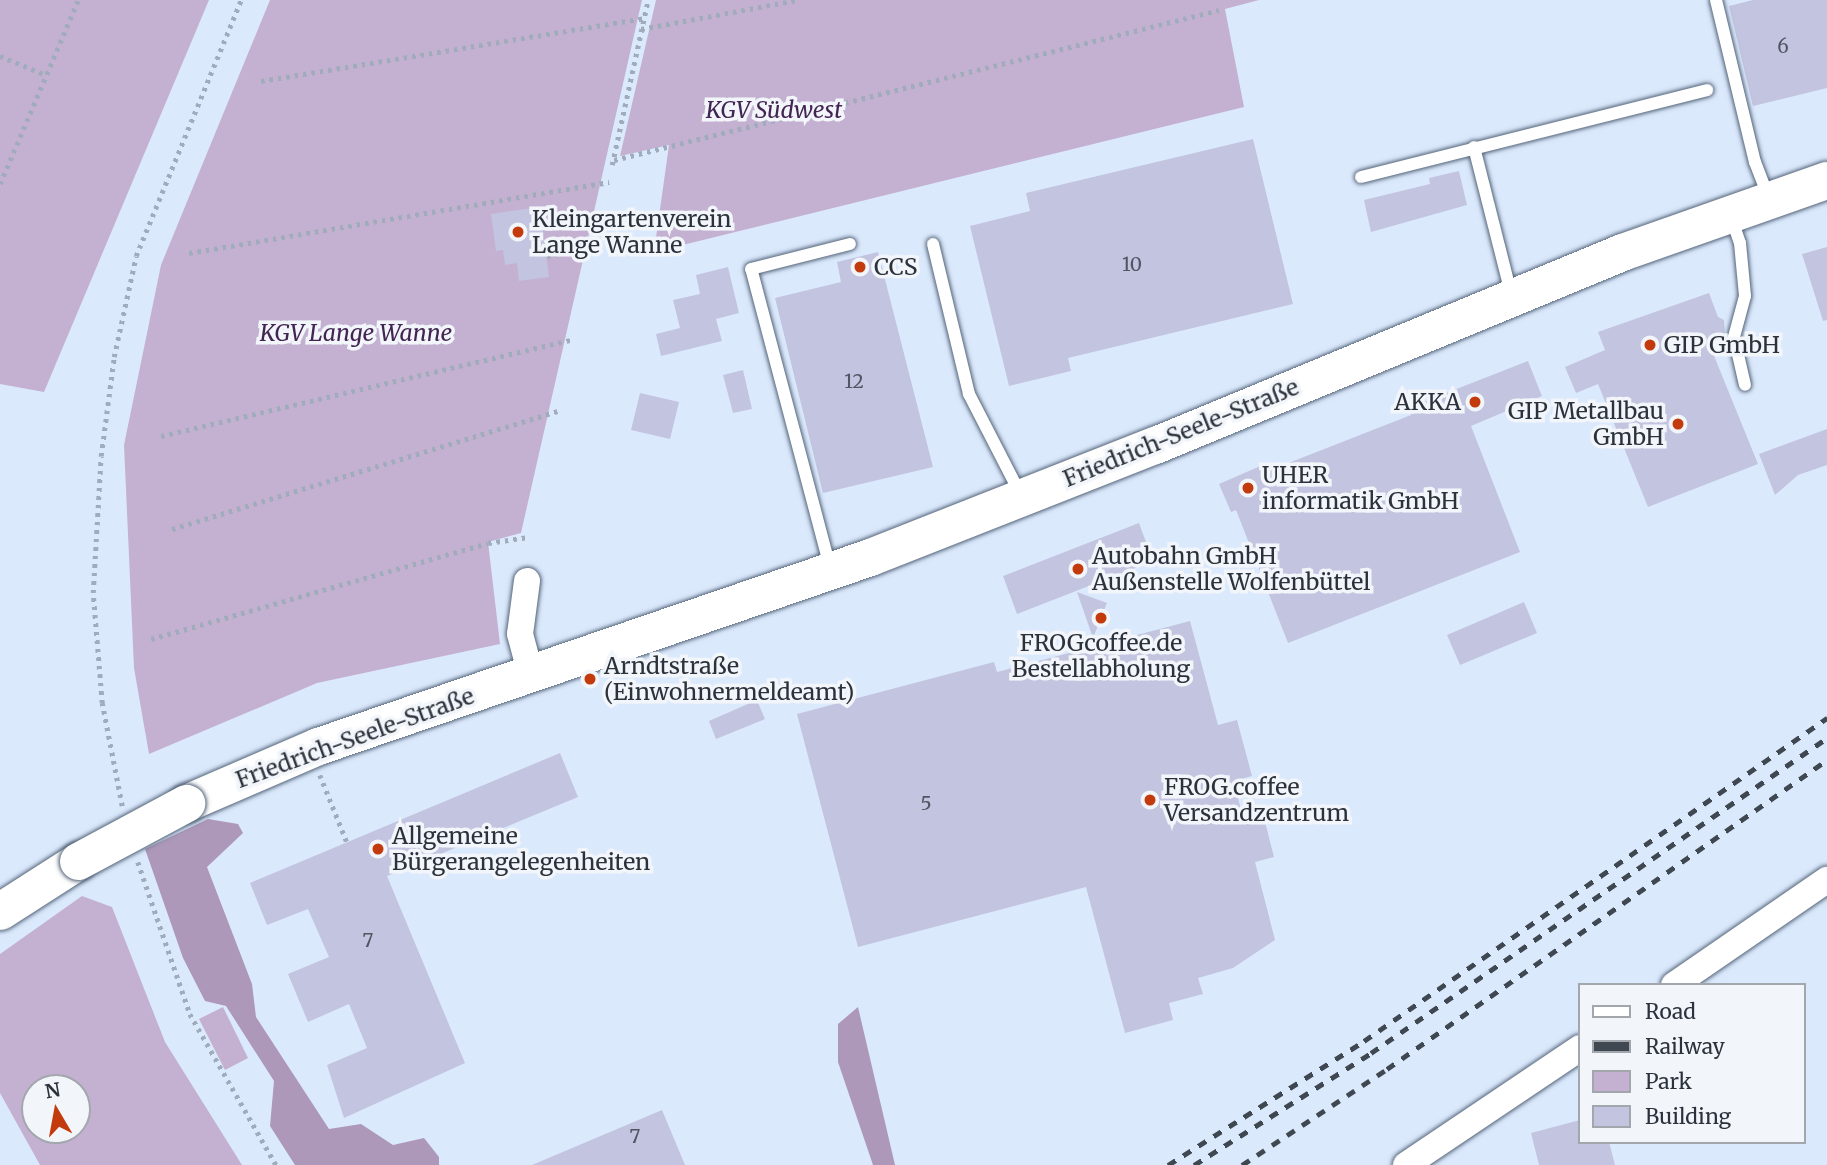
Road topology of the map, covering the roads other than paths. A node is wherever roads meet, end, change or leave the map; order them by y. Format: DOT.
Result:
graph roads {
  1 [pos="1716,0"];
  2 [pos="1706,90"];
  3 [pos="1474,147"];
  4 [pos="1361,177"];
  5 [pos="1827,180"];
  6 [pos="1769,199"];
  7 [pos="1729,213"];
  8 [pos="850,244"];
  9 [pos="933,244"];
  10 [pos="1512,298"];
  11 [pos="1745,385"];
  12 [pos="1022,498"];
  13 [pos="832,570"];
  14 [pos="527,581"];
  15 [pos="531,675"];
  16 [pos="1827,880"];
  17 [pos="0,911"];
  18 [pos="1677,983"];
  19 [pos="1578,1049"];
  20 [pos="1416,1162"];
  1 -- 6 [label="lane"];
  2 -- 3 [label="lane"];
  3 -- 4 [label="lane"];
  3 -- 10 [label="lane"];
  5 -- 6 [label="street, Friedrich-Seele-Straße"];
  6 -- 7 [label="street, Friedrich-Seele-Straße"];
  7 -- 10 [label="street, Friedrich-Seele-Straße"];
  7 -- 11 [label="lane"];
  8 -- 13 [label="lane"];
  9 -- 12 [label="lane"];
  10 -- 12 [label="street, Friedrich-Seele-Straße"];
  12 -- 13 [label="street, Friedrich-Seele-Straße"];
  13 -- 15 [label="street, Friedrich-Seele-Straße"];
  14 -- 15 [label="street"];
  15 -- 17 [label="street, Friedrich-Seele-Straße, bridge"];
  16 -- 18 [label="street"];
  19 -- 20 [label="street"];
}
